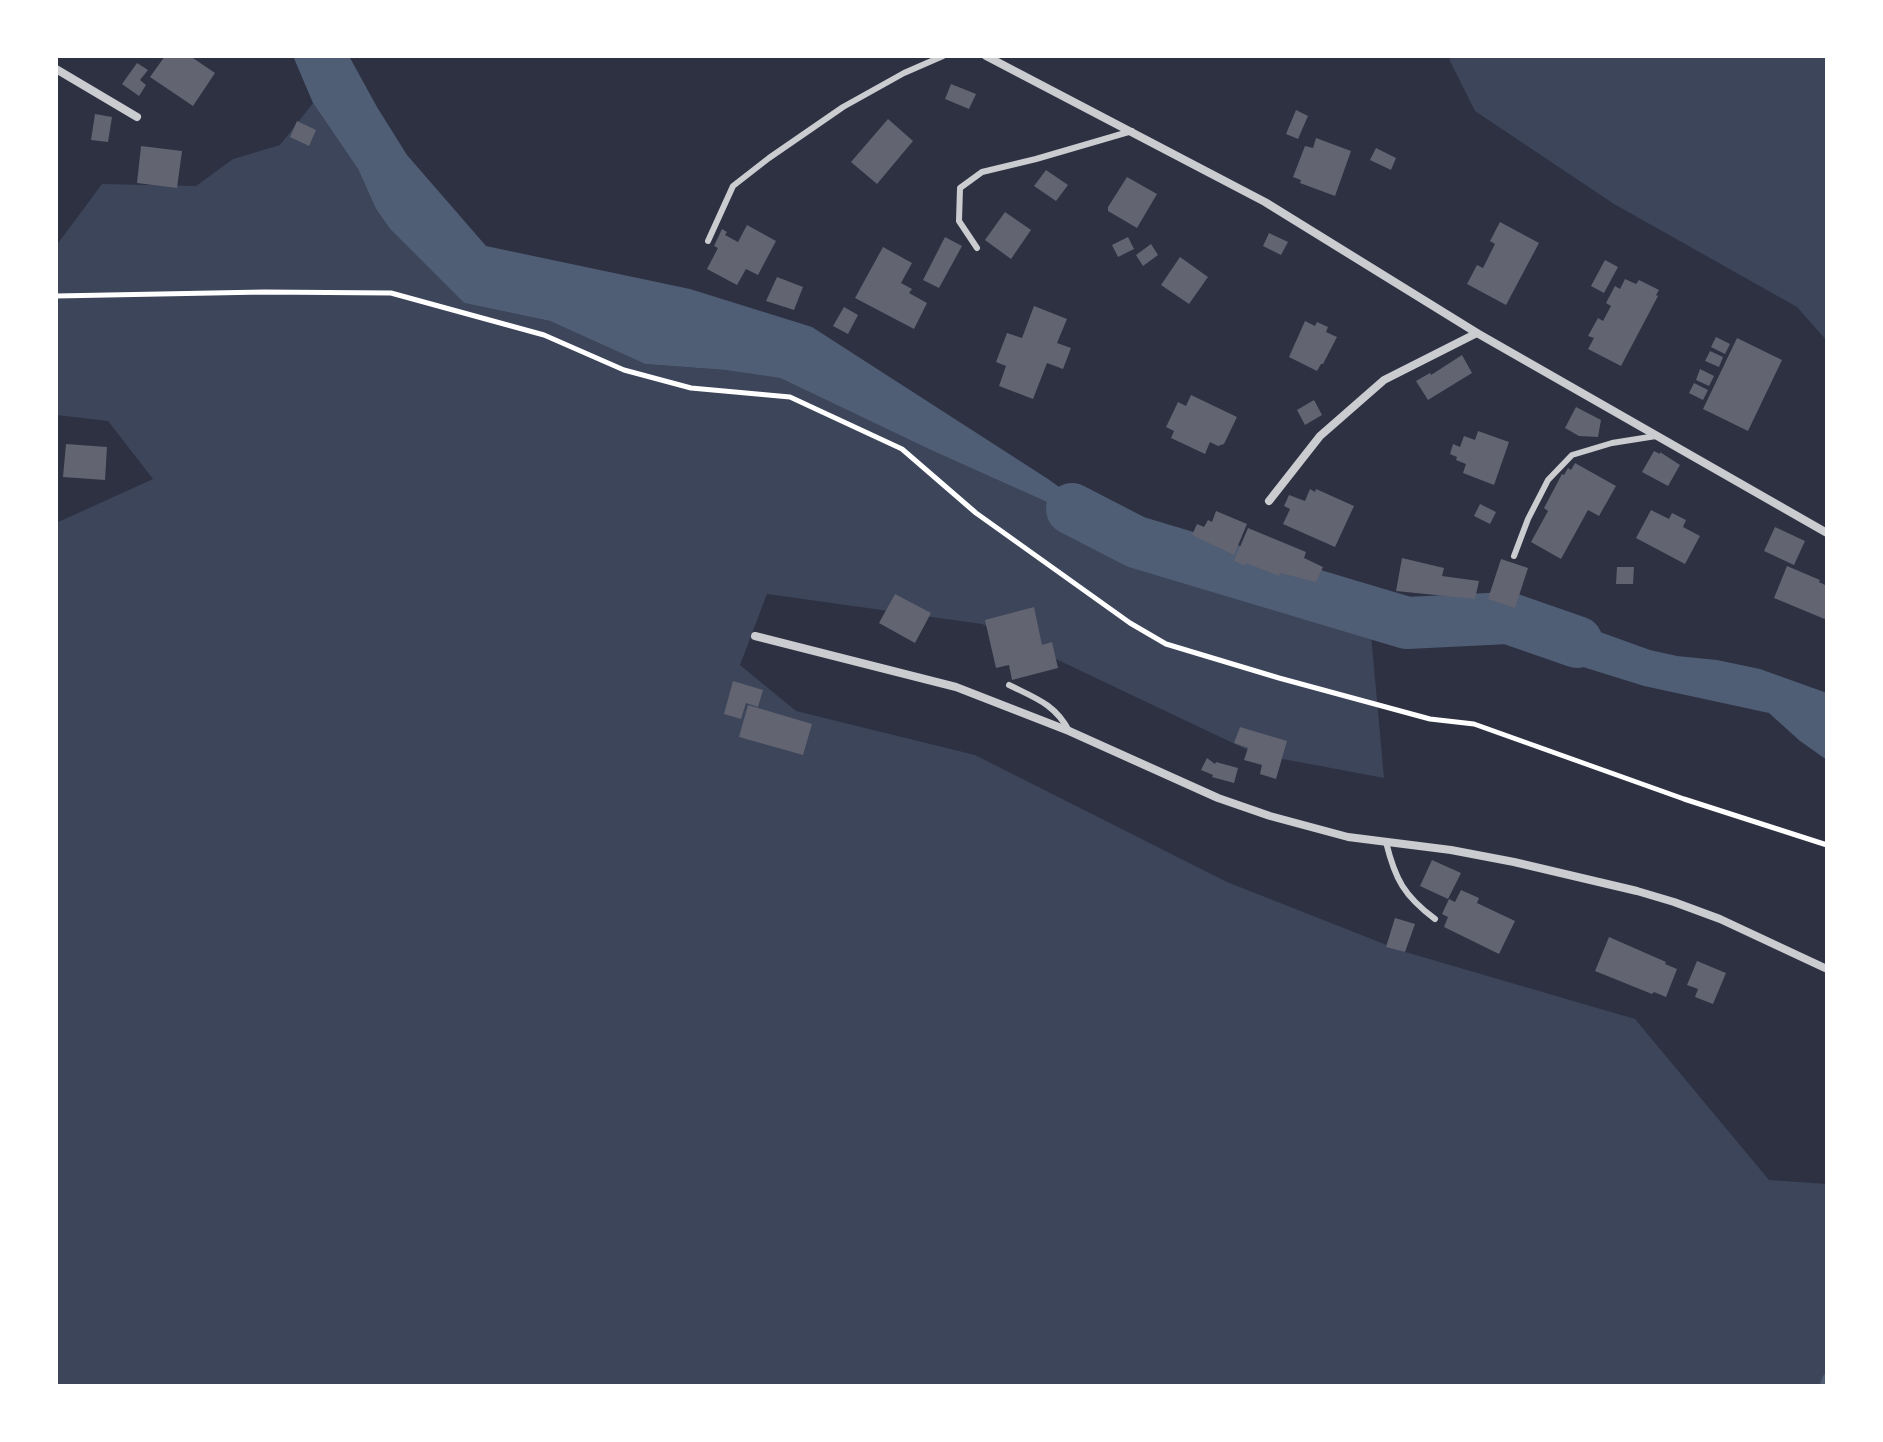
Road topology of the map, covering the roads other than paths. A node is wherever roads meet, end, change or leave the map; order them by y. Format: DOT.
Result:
graph roads {
  1 [pos="943,56"];
  2 [pos="986,56"];
  3 [pos="56,69"];
  4 [pos="137,117"];
  5 [pos="1132,131"];
  6 [pos="708,241"];
  7 [pos="977,248"];
  8 [pos="1477,333"];
  9 [pos="1657,436"];
  10 [pos="1269,501"];
  11 [pos="1827,533"];
  12 [pos="1514,556"];
  13 [pos="755,636"];
  14 [pos="1009,685"];
  15 [pos="1069,731"];
  16 [pos="1386,842"];
  17 [pos="1435,919"];
  18 [pos="1827,969"];
  1 -- 6 [label="lane"];
  2 -- 5 [label="street"];
  3 -- 4 [label="street"];
  5 -- 7 [label="lane"];
  5 -- 8 [label="street"];
  8 -- 9 [label="street"];
  8 -- 10 [label="street"];
  9 -- 11 [label="street"];
  9 -- 12 [label="lane"];
  13 -- 15 [label="street"];
  14 -- 15 [label="lane"];
  15 -- 16 [label="street"];
  16 -- 17 [label="lane"];
  16 -- 18 [label="street"];
}
